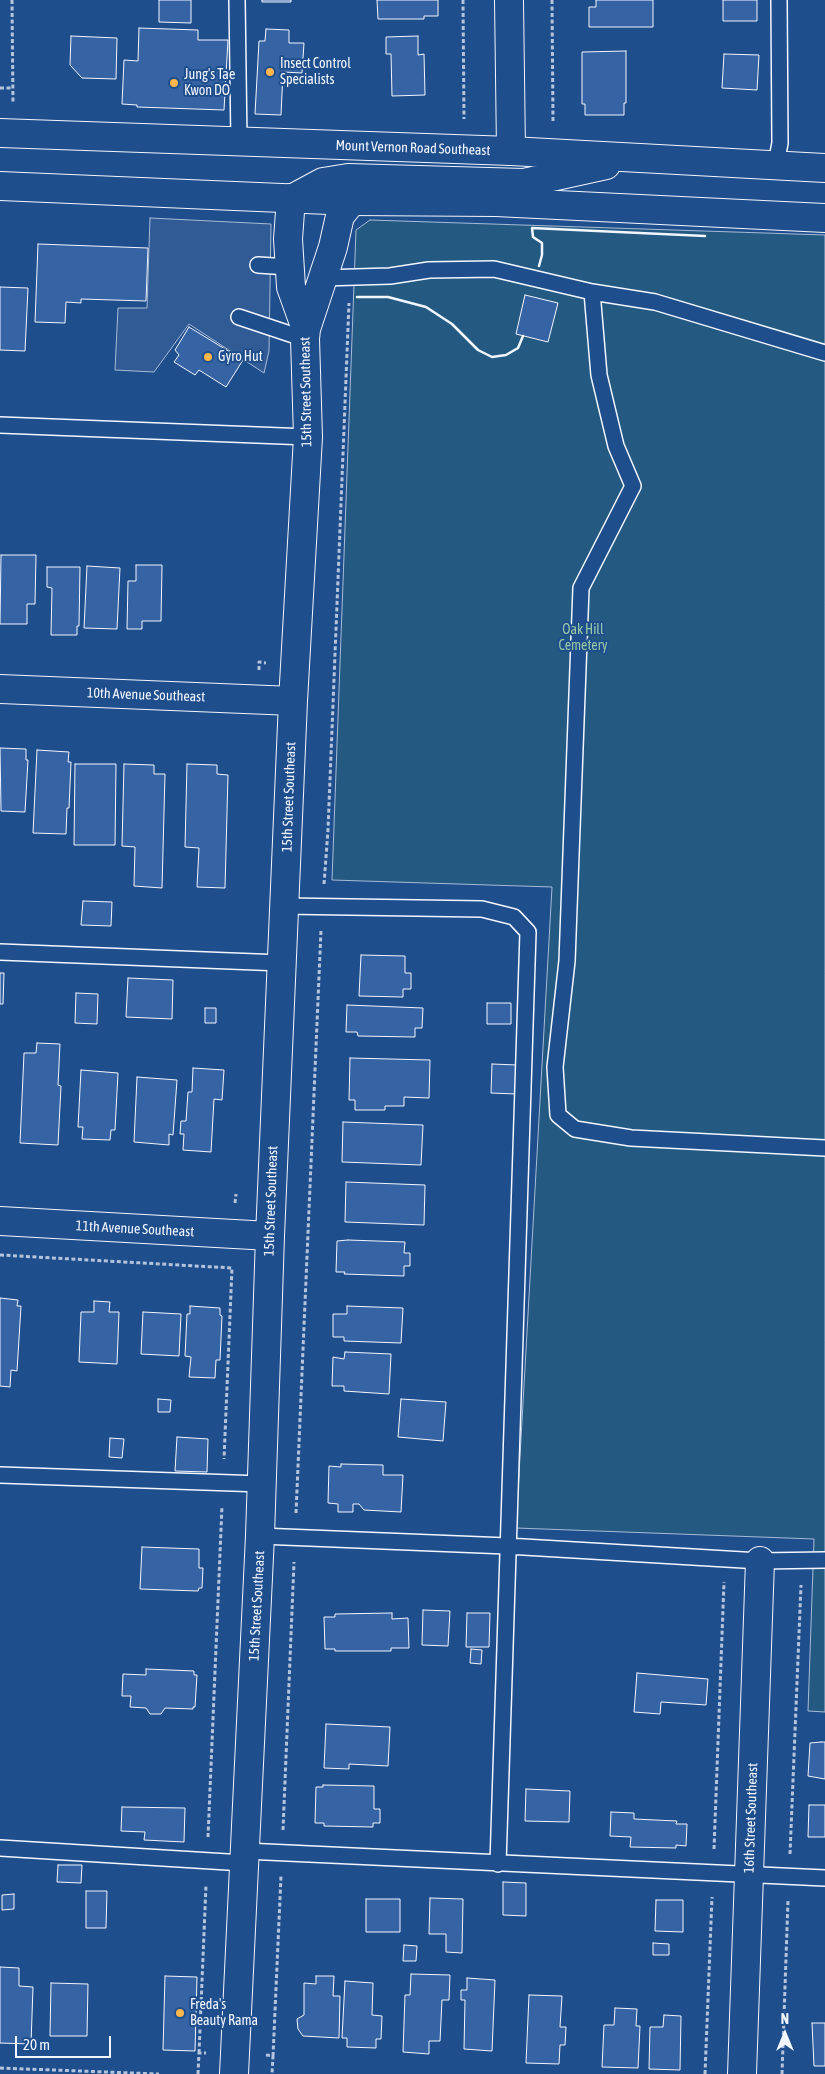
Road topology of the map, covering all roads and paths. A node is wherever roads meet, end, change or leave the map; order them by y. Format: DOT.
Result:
graph roads {
  1 [pos="12,0"];
  2 [pos="238,0"];
  3 [pos="463,0"];
  4 [pos="509,0"];
  5 [pos="552,0"];
  6 [pos="779,0"];
  7 [pos="0,88"];
  8 [pos="13,88"];
  9 [pos="464,120"];
  10 [pos="6,123"];
  11 [pos="553,131"];
  12 [pos="239,141"];
  13 [pos="511,151"];
  14 [pos="639,157"];
  15 [pos="776,164"];
  16 [pos="825,168"];
  17 [pos="0,186"];
  18 [pos="291,198"];
  19 [pos="352,201"];
  20 [pos="825,218"];
  21 [pos="258,265"];
  22 [pos="289,267"];
  23 [pos="322,278"];
  24 [pos="350,278"];
  25 [pos="592,292"];
  26 [pos="239,317"];
  27 [pos="305,334"];
  28 [pos="825,353"];
  29 [pos="0,425"];
  30 [pos="308,437"];
  31 [pos="271,663"];
  32 [pos="259,675"];
  33 [pos="0,689"];
  34 [pos="293,701"];
  35 [pos="284,906"];
  36 [pos="322,907"];
  37 [pos="0,952"];
  38 [pos="282,963"];
  39 [pos="825,1148"];
  40 [pos="0,1221"];
  41 [pos="270,1236"];
  42 [pos="0,1255"];
  43 [pos="0,1475"];
  44 [pos="223,1483"];
  45 [pos="262,1484"];
  46 [pos="260,1536"];
  47 [pos="295,1538"];
  48 [pos="507,1546"];
  49 [pos="725,1559"];
  50 [pos="802,1560"];
  51 [pos="825,1560"];
  52 [pos="760,1561"];
  53 [pos="0,1848"];
  54 [pos="282,1853"];
  55 [pos="244,1857"];
  56 [pos="207,1861"];
  57 [pos="498,1864"];
  58 [pos="713,1873"];
  59 [pos="749,1875"];
  60 [pos="789,1876"];
  61 [pos="825,1878"];
  62 [pos="199,2053"];
  63 [pos="211,2053"];
  64 [pos="260,2055"];
  65 [pos="273,2056"];
  66 [pos="0,2068"];
  67 [pos="159,2074"];
  68 [pos="198,2074"];
  69 [pos="234,2074"];
  70 [pos="272,2074"];
  71 [pos="705,2074"];
  72 [pos="742,2074"];
  73 [pos="782,2074"];
  1 -- 8 [label="path"];
  2 -- 12 [label="lane"];
  3 -- 9 [label="path"];
  4 -- 13 [label="street"];
  5 -- 11 [label="path"];
  6 -- 15 [label="lane"];
  7 -- 8 [label="path"];
  8 -- 10 [label="path"];
  10 -- 12 [label="street, Mount Vernon Road Southeast"];
  12 -- 13 [label="street, Mount Vernon Road Southeast"];
  13 -- 14 [label="street, Mount Vernon Road Southeast"];
  14 -- 15 [label="street, Mount Vernon Road Southeast"];
  14 -- 18 [label="street"];
  15 -- 16 [label="street, Mount Vernon Road Southeast"];
  17 -- 18 [label="street"];
  18 -- 19 [label="street"];
  18 -- 22 [label="street, 15th Street Southeast"];
  19 -- 20 [label="street"];
  19 -- 23 [label="street, 15th Street Southeast"];
  21 -- 22 [label="lane"];
  22 -- 27 [label="street, 15th Street Southeast"];
  23 -- 24 [label="lane"];
  23 -- 27 [label="street, 15th Street Southeast"];
  24 -- 25 [label="lane"];
  24 -- 36 [label="path"];
  25 -- 28 [label="lane"];
  25 -- 39 [label="lane"];
  26 -- 27 [label="lane"];
  27 -- 30 [label="street, 15th Street Southeast"];
  29 -- 30 [label="lane"];
  30 -- 34 [label="street, 15th Street Southeast"];
  31 -- 32 [label="path"];
  33 -- 34 [label="street, 10th Avenue Southeast"];
  34 -- 35 [label="street, 15th Street Southeast"];
  35 -- 36 [label="lane"];
  35 -- 38 [label="street, 15th Street Southeast"];
  36 -- 47 [label="path"];
  36 -- 48 [label="lane"];
  37 -- 38 [label="lane"];
  38 -- 41 [label="street, 15th Street Southeast"];
  40 -- 41 [label="street, 11th Avenue Southeast"];
  41 -- 45 [label="street, 15th Street Southeast"];
  42 -- 44 [label="path"];
  43 -- 44 [label="lane"];
  44 -- 45 [label="lane"];
  44 -- 56 [label="path"];
  45 -- 46 [label="street, 15th Street Southeast"];
  46 -- 47 [label="lane"];
  46 -- 55 [label="street, 15th Street Southeast"];
  47 -- 48 [label="lane"];
  47 -- 54 [label="path"];
  48 -- 49 [label="lane"];
  48 -- 57 [label="lane"];
  49 -- 52 [label="lane"];
  49 -- 58 [label="path"];
  50 -- 51 [label="lane"];
  50 -- 52 [label="lane"];
  50 -- 60 [label="path"];
  52 -- 59 [label="street, 16th Street Southeast"];
  53 -- 56 [label="lane"];
  54 -- 55 [label="lane"];
  54 -- 57 [label="lane"];
  54 -- 65 [label="path"];
  55 -- 56 [label="lane"];
  55 -- 69 [label="street, 15th Street Southeast"];
  56 -- 62 [label="path"];
  57 -- 58 [label="lane"];
  58 -- 59 [label="lane"];
  58 -- 71 [label="path"];
  59 -- 60 [label="lane"];
  59 -- 72 [label="street, 16th Street Southeast"];
  60 -- 61 [label="lane"];
  60 -- 73 [label="path"];
  62 -- 63 [label="path"];
  62 -- 68 [label="path"];
  64 -- 65 [label="path"];
  65 -- 70 [label="path"];
  66 -- 67 [label="path"];
}
